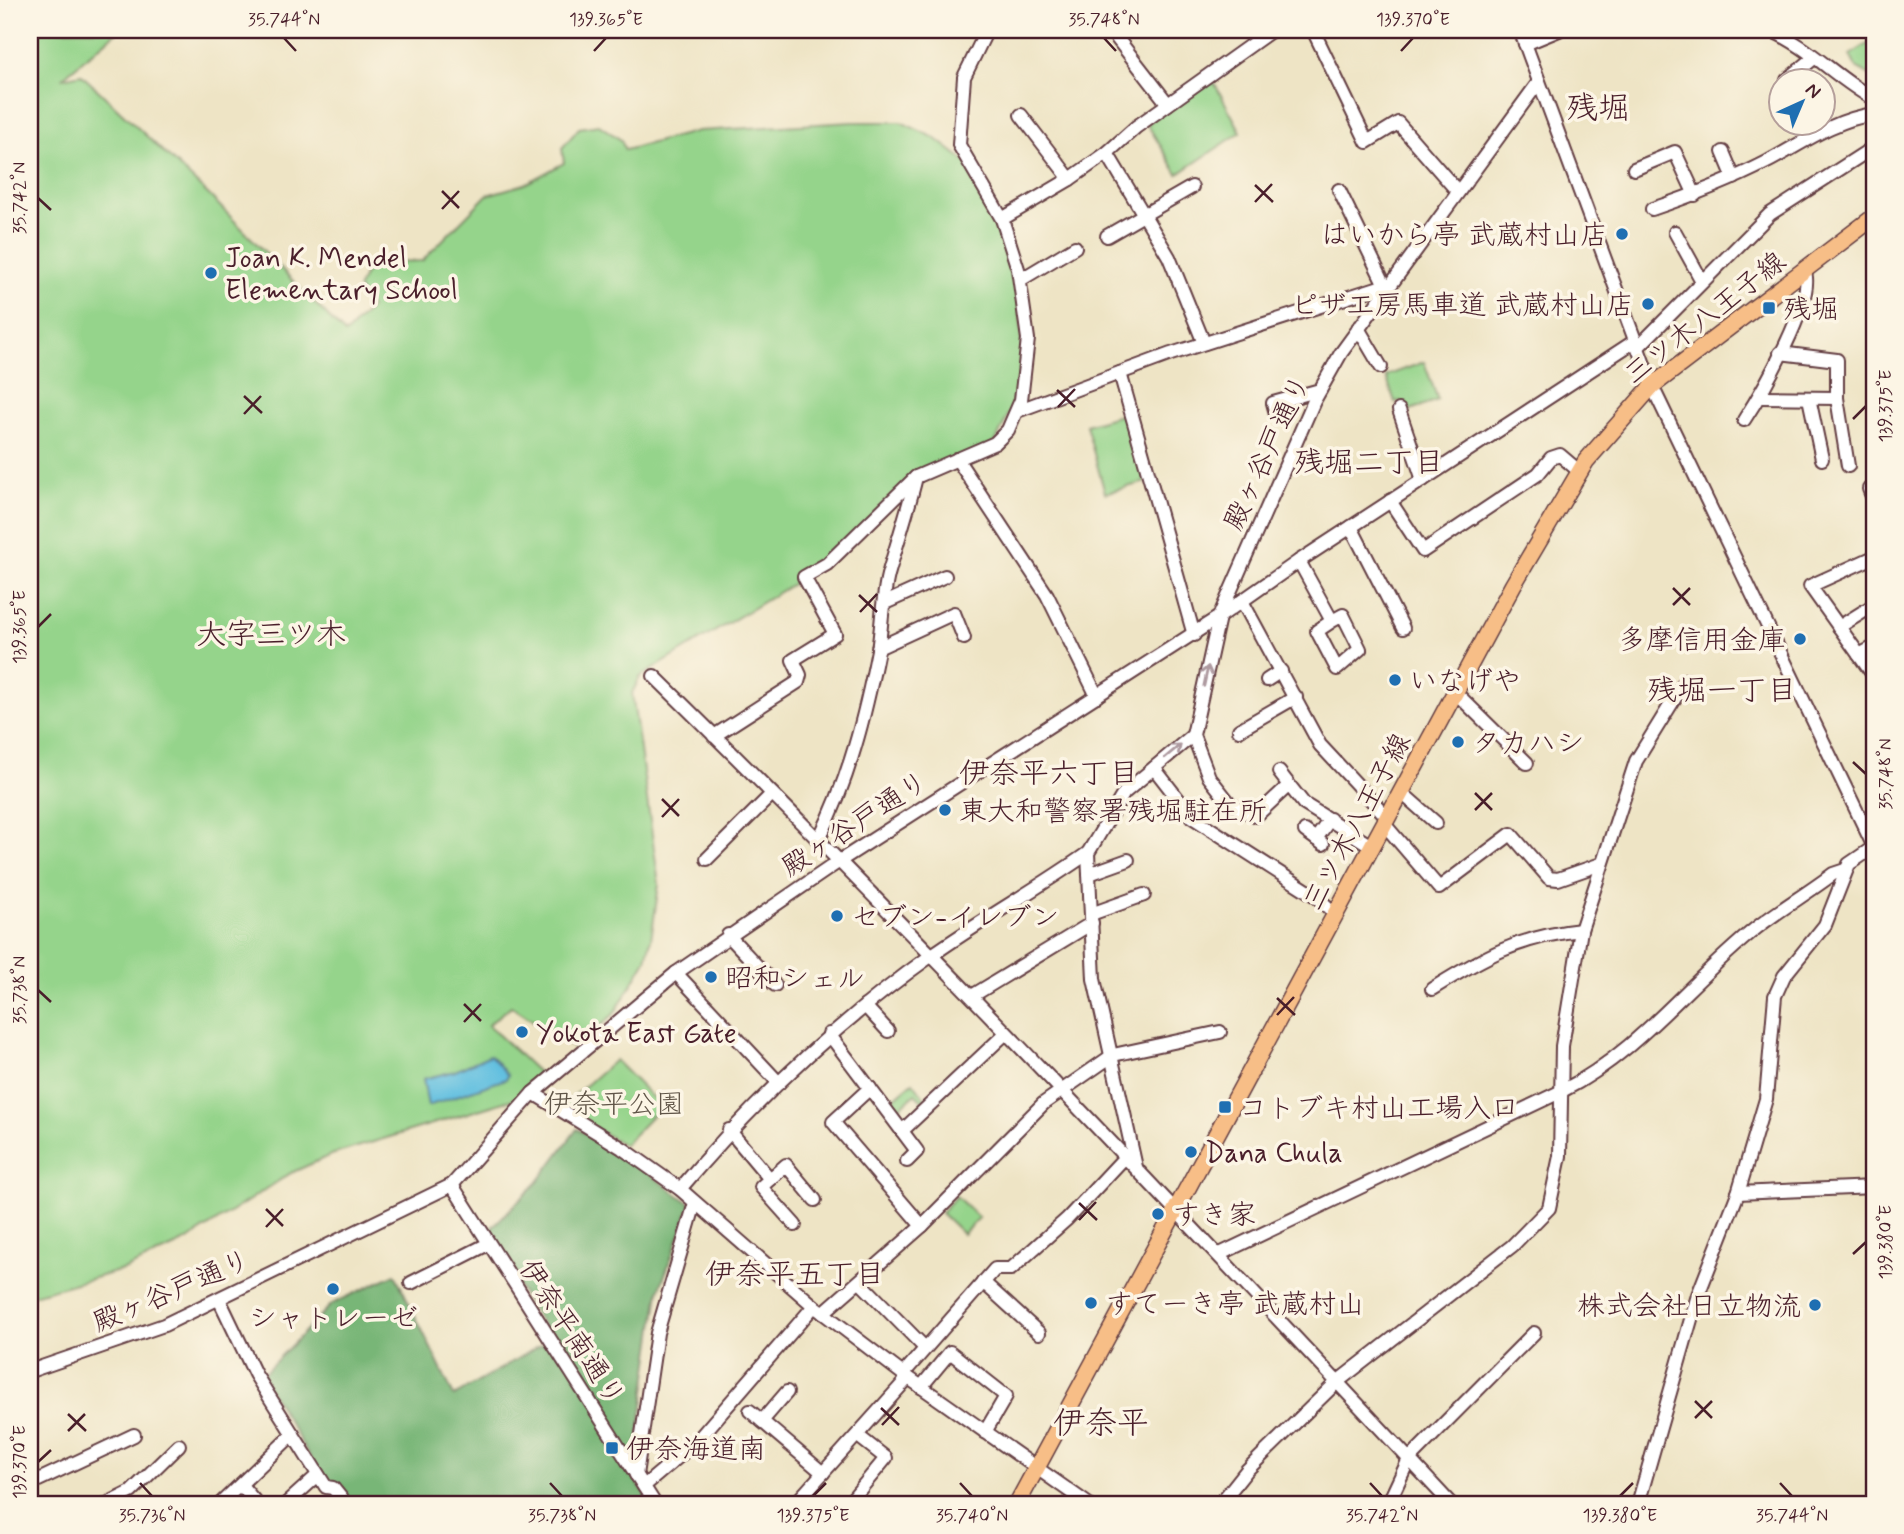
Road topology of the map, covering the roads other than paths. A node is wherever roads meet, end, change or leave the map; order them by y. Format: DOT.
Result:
graph roads {
  1 [pos="987,30"];
  2 [pos="1114,30"];
  3 [pos="1272,30"];
  4 [pos="1312,30"];
  5 [pos="1520,30"];
  6 [pos="1559,30"];
  7 [pos="1770,30"];
  8 [pos="1525,44"];
  9 [pos="1814,58"];
  10 [pos="1804,66"];
  11 [pos="1538,83"];
  12 [pos="1874,99"];
  13 [pos="1168,104"];
  14 [pos="1021,114"];
  15 [pos="1874,114"];
  16 [pos="1874,147"];
  17 [pos="1723,152"];
  18 [pos="1107,153"];
  19 [pos="1634,169"];
  20 [pos="1734,178"];
  21 [pos="1070,179"];
  22 [pos="1192,187"];
  23 [pos="1339,190"];
  24 [pos="1458,192"];
  25 [pos="1695,195"];
  26 [pos="1652,209"];
  27 [pos="1144,215"];
  28 [pos="1874,217"];
  29 [pos="1002,219"];
  30 [pos="1675,232"];
  31 [pos="1107,236"];
  32 [pos="1076,247"];
  33 [pos="1804,271"];
  34 [pos="1020,280"];
  35 [pos="1702,281"];
  36 [pos="1387,285"];
  37 [pos="1358,327"];
  38 [pos="1204,342"];
  39 [pos="1636,344"];
  40 [pos="1780,353"];
  41 [pos="1381,368"];
  42 [pos="1121,373"];
  43 [pos="1652,386"];
  44 [pos="1320,390"];
  45 [pos="1759,397"];
  46 [pos="1809,398"];
  47 [pos="1837,398"];
  48 [pos="1399,410"];
  49 [pos="1017,411"];
  50 [pos="1276,414"];
  51 [pos="1744,420"];
  52 [pos="957,459"];
  53 [pos="1822,459"];
  54 [pos="1848,466"];
  55 [pos="1580,472"];
  56 [pos="916,477"];
  57 [pos="1423,480"];
  58 [pos="1869,489"];
  59 [pos="1390,501"];
  60 [pos="1874,501"];
  61 [pos="1351,527"];
  62 [pos="1874,557"];
  63 [pos="1299,561"];
  64 [pos="944,576"];
  65 [pos="1241,601"];
  66 [pos="885,603"];
  67 [pos="1874,605"];
  68 [pos="1219,617"];
  69 [pos="1332,621"];
  70 [pos="1839,627"];
  71 [pos="1403,628"];
  72 [pos="1194,635"];
  73 [pos="964,638"];
  74 [pos="1874,647"];
  75 [pos="878,648"];
  76 [pos="1859,655"];
  77 [pos="1281,671"];
  78 [pos="654,676"];
  79 [pos="1874,676"];
  80 [pos="1267,680"];
  81 [pos="1686,680"];
  82 [pos="1455,692"];
  83 [pos="1097,696"];
  84 [pos="1296,697"];
  85 [pos="1239,730"];
  86 [pos="1193,735"];
  87 [pos="714,736"];
  88 [pos="1527,763"];
  89 [pos="1154,768"];
  90 [pos="1279,772"];
  91 [pos="1289,785"];
  92 [pos="1401,792"];
  93 [pos="772,794"];
  94 [pos="1330,819"];
  95 [pos="1386,822"];
  96 [pos="1436,823"];
  97 [pos="1315,838"];
  98 [pos="819,839"];
  99 [pos="1373,847"];
  100 [pos="1874,847"];
  101 [pos="1088,853"];
  102 [pos="707,859"];
  103 [pos="841,860"];
  104 [pos="1128,860"];
  105 [pos="1601,864"];
  106 [pos="1845,870"];
  107 [pos="1089,874"];
  108 [pos="1144,895"];
  109 [pos="1336,915"];
  110 [pos="1092,918"];
  111 [pos="1581,930"];
  112 [pos="728,935"];
  113 [pos="933,954"];
  114 [pos="676,973"];
  115 [pos="775,985"];
  116 [pos="1432,989"];
  117 [pos="972,996"];
  118 [pos="865,1006"];
  119 [pos="888,1031"];
  120 [pos="1220,1032"];
  121 [pos="1006,1033"];
  122 [pos="830,1034"];
  123 [pos="1113,1055"];
  124 [pos="779,1083"];
  125 [pos="870,1088"];
  126 [pos="1562,1091"];
  127 [pos="533,1093"];
  128 [pos="1063,1093"];
  129 [pos="729,1130"];
  130 [pos="902,1131"];
  131 [pos="1125,1157"];
  132 [pos="907,1161"];
  133 [pos="1136,1168"];
  134 [pos="770,1179"];
  135 [pos="452,1185"];
  136 [pos="1874,1187"];
  137 [pos="680,1189"];
  138 [pos="1738,1193"];
  139 [pos="815,1200"];
  140 [pos="695,1203"];
  141 [pos="1177,1208"];
  142 [pos="795,1225"];
  143 [pos="922,1226"];
  144 [pos="488,1244"];
  145 [pos="1220,1254"];
  146 [pos="860,1282"];
  147 [pos="983,1282"];
  148 [pos="411,1283"];
  149 [pos="219,1299"];
  150 [pos="819,1310"];
  151 [pos="1039,1333"];
  152 [pos="1534,1333"];
  153 [pos="925,1348"];
  154 [pos="30,1371"];
  155 [pos="905,1376"];
  156 [pos="1337,1382"];
  157 [pos="921,1387"];
  158 [pos="787,1392"];
  159 [pos="750,1410"];
  160 [pos="762,1421"];
  161 [pos="985,1432"];
  162 [pos="293,1434"];
  163 [pos="134,1436"];
  164 [pos="858,1436"];
  165 [pos="179,1445"];
  166 [pos="1409,1459"];
  167 [pos="1036,1468"];
  168 [pos="823,1473"];
  169 [pos="318,1475"];
  170 [pos="636,1475"];
  171 [pos="30,1484"];
  172 [pos="241,1485"];
  173 [pos="644,1486"];
  174 [pos="107,1504"];
  175 [pos="220,1504"];
  176 [pos="257,1504"];
  177 [pos="286,1504"];
  178 [pos="346,1504"];
  179 [pos="655,1504"];
  180 [pos="796,1504"];
  181 [pos="848,1504"];
  182 [pos="1017,1504"];
  183 [pos="1088,1504"];
  184 [pos="1220,1504"];
  185 [pos="1388,1504"];
  186 [pos="1451,1504"];
  187 [pos="1638,1504"];
  1 -- 29 [label="street"];
  2 -- 13 [label="street"];
  3 -- 13 [label="street"];
  4 -- 24 [label="street"];
  5 -- 8 [label="street"];
  6 -- 8 [label="street"];
  7 -- 9 [label="street"];
  8 -- 11 [label="street"];
  9 -- 10 [label="street"];
  9 -- 12 [label="street"];
  11 -- 24 [label="street, 殿ヶ谷戸通り"];
  11 -- 39 [label="street"];
  13 -- 18 [label="street"];
  14 -- 21 [label="street"];
  15 -- 20 [label="street"];
  16 -- 35 [label="street"];
  17 -- 20 [label="street"];
  18 -- 21 [label="street"];
  18 -- 27 [label="street"];
  19 -- 25 [label="street"];
  20 -- 25 [label="street"];
  21 -- 29 [label="street"];
  22 -- 27 [label="street"];
  23 -- 36 [label="street"];
  24 -- 36 [label="street, 殿ヶ谷戸通り"];
  25 -- 26 [label="street"];
  27 -- 31 [label="street"];
  27 -- 38 [label="street"];
  28 -- 33 [label="main road, 三ツ木八王子線"];
  29 -- 34 [label="street"];
  30 -- 35 [label="street"];
  32 -- 34 [label="street"];
  33 -- 40 [label="street"];
  33 -- 43 [label="main road, 三ツ木八王子線"];
  34 -- 49 [label="street"];
  35 -- 39 [label="street"];
  36 -- 37 [label="street, 殿ヶ谷戸通り"];
  36 -- 38 [label="street"];
  37 -- 41 [label="street"];
  37 -- 44 [label="street, 殿ヶ谷戸通り"];
  38 -- 42 [label="street"];
  39 -- 43 [label="street"];
  39 -- 57 [label="street"];
  40 -- 45 [label="street"];
  40 -- 47 [label="street"];
  42 -- 49 [label="street"];
  42 -- 72 [label="street"];
  43 -- 55 [label="main road, 三ツ木八王子線"];
  43 -- 100 [label="street"];
  44 -- 50 [label="street"];
  44 -- 68 [label="street, 殿ヶ谷戸通り"];
  45 -- 46 [label="street"];
  45 -- 51 [label="street"];
  46 -- 47 [label="street"];
  46 -- 53 [label="street"];
  47 -- 54 [label="street"];
  48 -- 57 [label="street"];
  49 -- 52 [label="street"];
  52 -- 56 [label="street"];
  52 -- 83 [label="street"];
  55 -- 59 [label="street"];
  55 -- 82 [label="main road, 三ツ木八王子線"];
  56 -- 66 [label="street"];
  56 -- 87 [label="street"];
  57 -- 59 [label="street"];
  58 -- 60 [label="street"];
  59 -- 61 [label="street"];
  61 -- 63 [label="street"];
  61 -- 71 [label="street"];
  62 -- 70 [label="street"];
  63 -- 65 [label="street"];
  63 -- 69 [label="street"];
  64 -- 66 [label="street"];
  65 -- 68 [label="street"];
  65 -- 77 [label="street"];
  66 -- 75 [label="street"];
  67 -- 70 [label="street"];
  68 -- 72 [label="street, 殿ヶ谷戸通り"];
  86 -- 68 [label="street, one-way"];
  70 -- 76 [label="street"];
  72 -- 83 [label="street, 殿ヶ谷戸通り"];
  73 -- 75 [label="street"];
  74 -- 76 [label="street"];
  75 -- 98 [label="street"];
  76 -- 79 [label="street"];
  77 -- 80 [label="street"];
  77 -- 84 [label="street"];
  78 -- 87 [label="street"];
  81 -- 105 [label="street"];
  82 -- 88 [label="street"];
  82 -- 92 [label="main road, 三ツ木八王子線"];
  83 -- 103 [label="street, 殿ヶ谷戸通り"];
  84 -- 85 [label="street"];
  84 -- 95 [label="street"];
  89 -- 86 [label="street, one-way"];
  86 -- 91 [label="street"];
  87 -- 93 [label="street"];
  89 -- 101 [label="street"];
  89 -- 109 [label="street"];
  90 -- 91 [label="street"];
  91 -- 94 [label="street"];
  92 -- 95 [label="main road, 三ツ木八王子線"];
  92 -- 96 [label="street"];
  93 -- 98 [label="street"];
  93 -- 102 [label="street"];
  94 -- 97 [label="street"];
  94 -- 99 [label="street"];
  95 -- 99 [label="main road, 三ツ木八王子線"];
  95 -- 105 [label="street"];
  98 -- 103 [label="street"];
  99 -- 109 [label="main road, 三ツ木八王子線"];
  100 -- 106 [label="street"];
  101 -- 107 [label="street"];
  101 -- 113 [label="street"];
  103 -- 112 [label="street, 殿ヶ谷戸通り"];
  103 -- 113 [label="street"];
  104 -- 107 [label="street"];
  105 -- 111 [label="street"];
  106 -- 126 [label="street"];
  106 -- 138 [label="street"];
  107 -- 110 [label="street"];
  108 -- 110 [label="street"];
  109 -- 141 [label="main road, 三ツ木八王子線"];
  110 -- 117 [label="street"];
  110 -- 123 [label="street"];
  111 -- 116 [label="street"];
  111 -- 126 [label="street"];
  112 -- 114 [label="street, 殿ヶ谷戸通り"];
  112 -- 115 [label="street"];
  113 -- 117 [label="street"];
  113 -- 118 [label="street"];
  114 -- 124 [label="street"];
  114 -- 127 [label="street, 殿ヶ谷戸通り"];
  117 -- 121 [label="street"];
  118 -- 119 [label="street"];
  118 -- 122 [label="street"];
  120 -- 123 [label="street"];
  121 -- 128 [label="street"];
  121 -- 130 [label="street"];
  122 -- 124 [label="street"];
  122 -- 125 [label="street"];
  123 -- 128 [label="street"];
  123 -- 133 [label="street"];
  124 -- 129 [label="street"];
  125 -- 130 [label="street"];
  125 -- 143 [label="street"];
  126 -- 145 [label="street"];
  126 -- 156 [label="street"];
  127 -- 135 [label="street, 殿ヶ谷戸通り"];
  127 -- 137 [label="street"];
  128 -- 131 [label="street"];
  128 -- 143 [label="street"];
  129 -- 134 [label="street"];
  129 -- 137 [label="street"];
  130 -- 132 [label="street"];
  131 -- 133 [label="street"];
  131 -- 147 [label="street"];
  133 -- 141 [label="street"];
  134 -- 139 [label="street"];
  134 -- 142 [label="street"];
  135 -- 144 [label="street, 伊奈平南通り"];
  135 -- 149 [label="street, 殿ヶ谷戸通り"];
  136 -- 138 [label="street"];
  137 -- 140 [label="street"];
  138 -- 187 [label="street"];
  140 -- 150 [label="street"];
  140 -- 170 [label="street"];
  141 -- 145 [label="street"];
  141 -- 167 [label="main road, 三ツ木八王子線"];
  143 -- 146 [label="street"];
  144 -- 148 [label="street"];
  144 -- 170 [label="street, 伊奈平南通り"];
  145 -- 156 [label="street"];
  146 -- 150 [label="street"];
  146 -- 153 [label="street"];
  147 -- 151 [label="street"];
  147 -- 153 [label="street"];
  149 -- 154 [label="street, 殿ヶ谷戸通り"];
  149 -- 162 [label="street"];
  150 -- 155 [label="street"];
  150 -- 173 [label="street"];
  152 -- 166 [label="street"];
  153 -- 155 [label="street"];
  155 -- 157 [label="street"];
  155 -- 164 [label="street"];
  156 -- 166 [label="street"];
  156 -- 184 [label="street"];
  157 -- 161 [label="street"];
  157 -- 161 [label="street"];
  158 -- 160 [label="street"];
  159 -- 160 [label="street"];
  160 -- 168 [label="street"];
  161 -- 167 [label="street"];
  162 -- 169 [label="street"];
  162 -- 172 [label="street"];
  163 -- 171 [label="street"];
  164 -- 168 [label="street"];
  164 -- 181 [label="street"];
  165 -- 174 [label="street"];
  166 -- 185 [label="street"];
  166 -- 186 [label="street"];
  167 -- 182 [label="main road, 三ツ木八王子線"];
  167 -- 183 [label="street"];
  168 -- 180 [label="street"];
  169 -- 177 [label="street"];
  169 -- 178 [label="street"];
  170 -- 173 [label="street, 伊奈平南通り"];
  172 -- 175 [label="street"];
  172 -- 176 [label="street"];
  173 -- 179 [label="street, 伊奈平南通り"];
}
